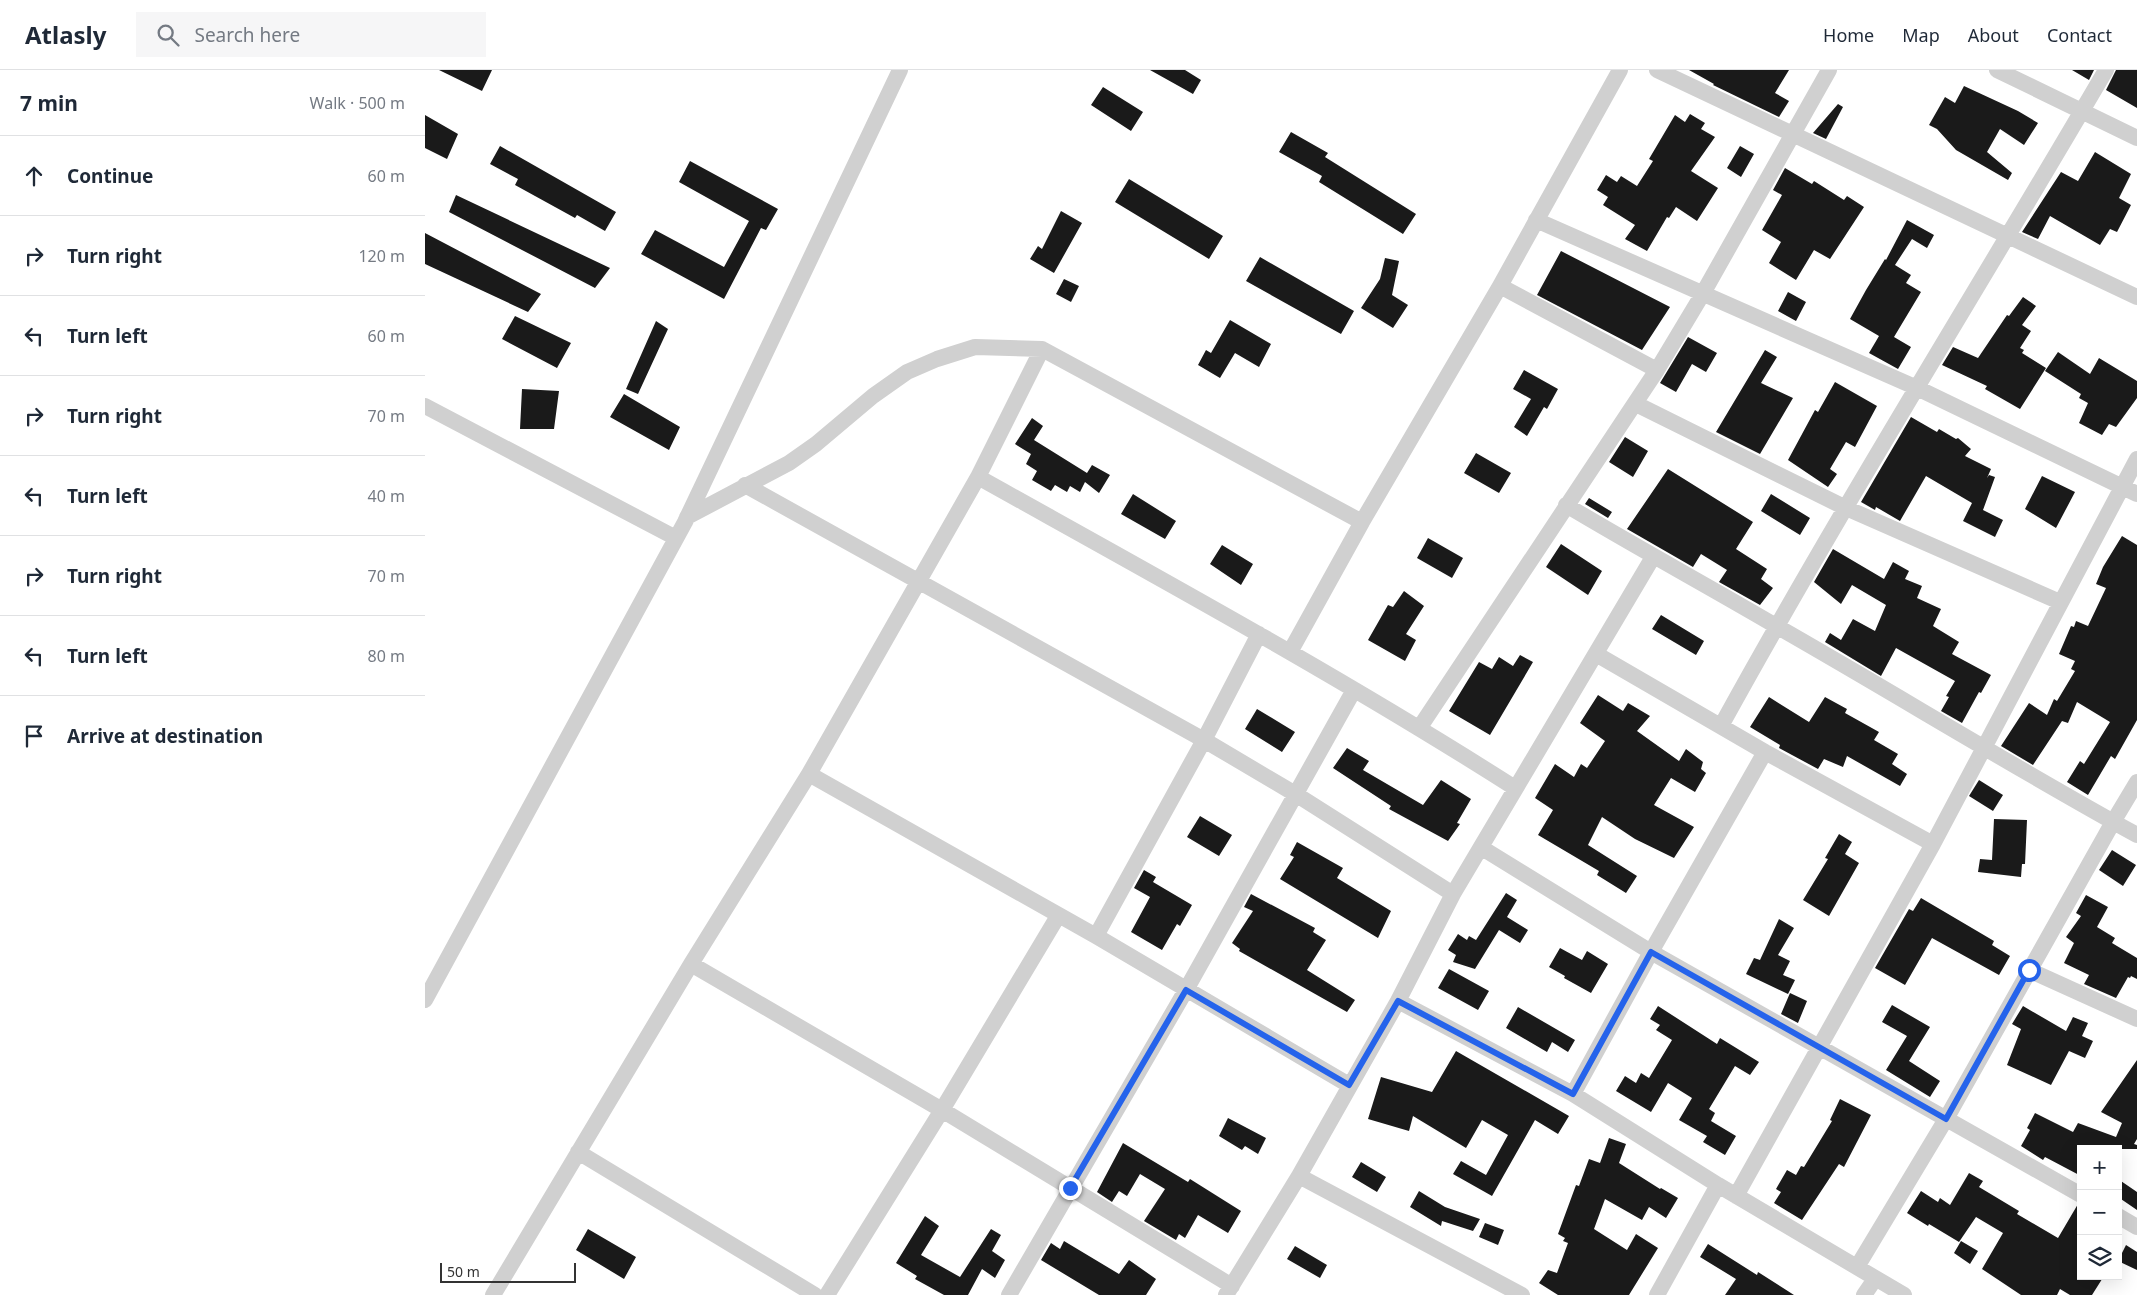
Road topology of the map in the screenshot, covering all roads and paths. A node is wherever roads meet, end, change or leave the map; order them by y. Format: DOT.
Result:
graph roads {
  1 [pos="900,70"];
  2 [pos="1620,70"];
  3 [pos="1657,70"];
  4 [pos="1829,70"];
  5 [pos="1997,70"];
  6 [pos="2106,70"];
  7 [pos="2082,110"];
  8 [pos="1793,135"];
  9 [pos="2137,138"];
  10 [pos="1536,220"];
  11 [pos="2007,237"];
  12 [pos="1500,286"];
  13 [pos="1702,295"];
  14 [pos="2137,297"];
  15 [pos="1042,349"];
  16 [pos="1657,370"];
  17 [pos="1915,387"];
  18 [pos="1636,404"];
  19 [pos="425,406"];
  20 [pos="2137,459"];
  21 [pos="978,477"];
  22 [pos="745,485"];
  23 [pos="2129,491"];
  24 [pos="1566,505"];
  25 [pos="1846,508"];
  26 [pos="687,517"];
  27 [pos="1362,522"];
  28 [pos="676,538"];
  29 [pos="1653,557"];
  30 [pos="918,581"];
  31 [pos="2060,602"];
  32 [pos="1776,626"];
  33 [pos="1259,634"];
  34 [pos="1290,652"];
  35 [pos="1596,654"];
  36 [pos="1355,690"];
  37 [pos="1721,726"];
  38 [pos="1420,727"];
  39 [pos="1204,740"];
  40 [pos="1983,748"];
  41 [pos="1765,752"];
  42 [pos="809,774"];
  43 [pos="2137,782"];
  44 [pos="1515,788"];
  45 [pos="1297,795"];
  46 [pos="2113,822"];
  47 [pos="2137,835"];
  48 [pos="1933,844"];
  49 [pos="1481,848"];
  50 [pos="1453,894"];
  51 [pos="1058,916"];
  52 [pos="1096,936"];
  53 [pos="1651,952"];
  54 [pos="691,964"];
  55 [pos="2029,970"];
  56 [pos="1186,990"];
  57 [pos="425,1000"];
  58 [pos="1398,1001"];
  59 [pos="2137,1019"];
  60 [pos="1819,1046"];
  61 [pos="1349,1085"];
  62 [pos="1573,1094"];
  63 [pos="942,1110"];
  64 [pos="1946,1119"];
  65 [pos="578,1152"];
  66 [pos="1299,1176"];
  67 [pos="1718,1185"];
  68 [pos="1070,1188"];
  69 [pos="2077,1193"];
  70 [pos="1736,1196"];
  71 [pos="2122,1218"];
  72 [pos="2137,1226"];
  73 [pos="1857,1267"];
  74 [pos="1875,1278"];
  75 [pos="1229,1290"];
  76 [pos="493,1295"];
  77 [pos="815,1295"];
  78 [pos="827,1295"];
  79 [pos="1009,1295"];
  80 [pos="1522,1295"];
  81 [pos="1657,1295"];
  82 [pos="1864,1295"];
  83 [pos="1904,1295"];
  1 -- 26 [label="street"];
  2 -- 10 [label="street"];
  3 -- 8 [label="street"];
  4 -- 8 [label="street"];
  5 -- 7 [label="street"];
  6 -- 7 [label="street"];
  7 -- 9 [label="street"];
  7 -- 11 [label="street"];
  8 -- 11 [label="street"];
  8 -- 13 [label="street"];
  10 -- 12 [label="street"];
  10 -- 13 [label="street"];
  11 -- 14 [label="street"];
  11 -- 17 [label="street"];
  12 -- 16 [label="street"];
  12 -- 27 [label="street"];
  13 -- 16 [label="street"];
  13 -- 17 [label="street"];
  15 -- 21 [label="street"];
  15 -- 22 [label="street"];
  15 -- 27 [label="street"];
  16 -- 18 [label="street"];
  17 -- 23 [label="street"];
  17 -- 25 [label="street"];
  18 -- 24 [label="street"];
  18 -- 25 [label="street"];
  19 -- 28 [label="street"];
  20 -- 23 [label="street"];
  21 -- 30 [label="street"];
  21 -- 33 [label="street"];
  22 -- 26 [label="street"];
  22 -- 30 [label="street"];
  23 -- 31 [label="street"];
  24 -- 29 [label="street"];
  24 -- 38 [label="street"];
  25 -- 31 [label="street"];
  25 -- 32 [label="street"];
  26 -- 28 [label="street"];
  27 -- 34 [label="street"];
  28 -- 57 [label="street"];
  29 -- 32 [label="street"];
  29 -- 35 [label="street"];
  30 -- 39 [label="street"];
  30 -- 42 [label="street"];
  31 -- 40 [label="street"];
  32 -- 37 [label="street"];
  32 -- 40 [label="street"];
  33 -- 34 [label="street"];
  33 -- 39 [label="street"];
  34 -- 36 [label="street"];
  35 -- 37 [label="street"];
  35 -- 44 [label="street"];
  36 -- 38 [label="street"];
  36 -- 45 [label="street"];
  37 -- 41 [label="street"];
  38 -- 44 [label="street"];
  39 -- 45 [label="street"];
  39 -- 52 [label="street"];
  40 -- 46 [label="street"];
  40 -- 48 [label="street"];
  41 -- 48 [label="street"];
  41 -- 53 [label="street"];
  42 -- 51 [label="street"];
  42 -- 54 [label="street"];
  43 -- 46 [label="street"];
  44 -- 49 [label="street"];
  45 -- 50 [label="street"];
  45 -- 56 [label="street"];
  46 -- 47 [label="street"];
  46 -- 55 [label="street"];
  48 -- 60 [label="street"];
  49 -- 50 [label="street"];
  49 -- 53 [label="street"];
  50 -- 58 [label="street"];
  51 -- 52 [label="street"];
  51 -- 63 [label="street"];
  52 -- 56 [label="street"];
  53 -- 60 [label="street"];
  53 -- 62 [label="street"];
  54 -- 63 [label="street"];
  54 -- 65 [label="street"];
  55 -- 59 [label="street"];
  55 -- 64 [label="street"];
  56 -- 61 [label="street"];
  56 -- 68 [label="street"];
  58 -- 61 [label="street"];
  58 -- 62 [label="street"];
  60 -- 64 [label="street"];
  60 -- 70 [label="street"];
  61 -- 66 [label="street"];
  62 -- 67 [label="street"];
  63 -- 68 [label="street"];
  63 -- 78 [label="street"];
  64 -- 69 [label="street"];
  64 -- 73 [label="street"];
  65 -- 76 [label="street"];
  65 -- 77 [label="street"];
  66 -- 75 [label="street"];
  66 -- 80 [label="street"];
  67 -- 70 [label="street"];
  67 -- 81 [label="street"];
  68 -- 75 [label="street"];
  68 -- 79 [label="street"];
  70 -- 73 [label="street"];
  71 -- 72 [label="street"];
  73 -- 74 [label="street"];
  74 -- 82 [label="street"];
  74 -- 83 [label="street"];
}
